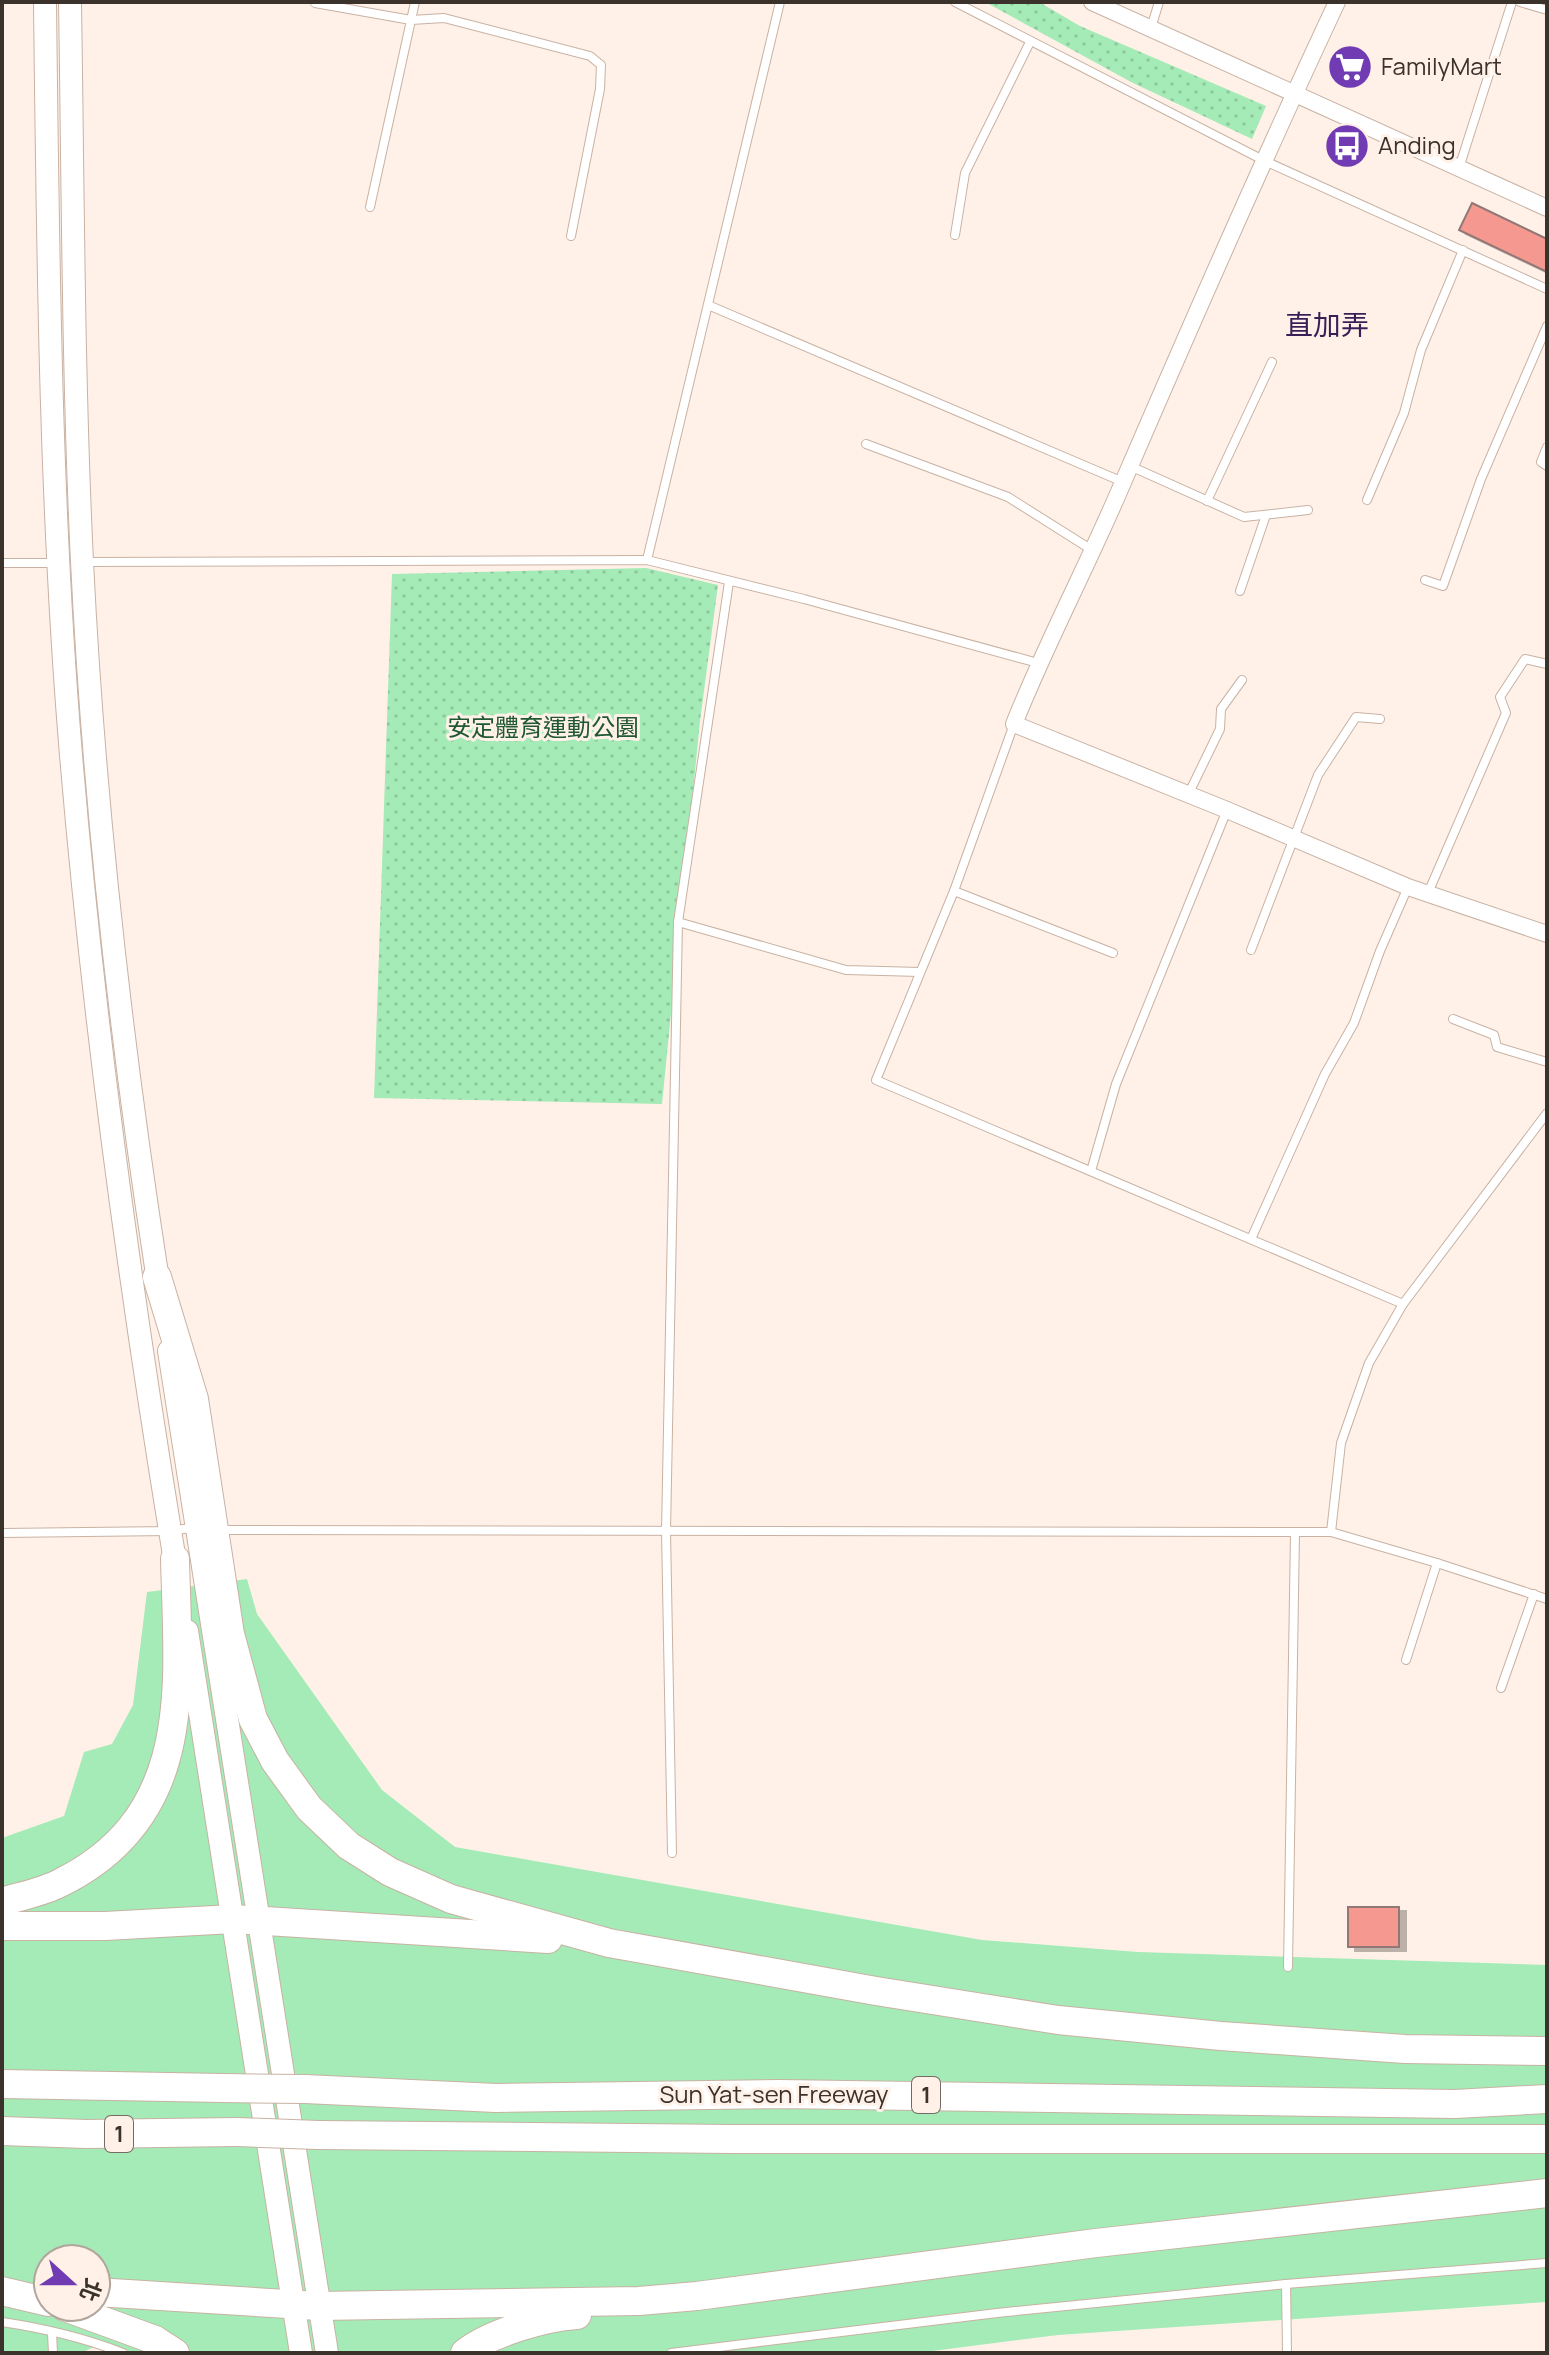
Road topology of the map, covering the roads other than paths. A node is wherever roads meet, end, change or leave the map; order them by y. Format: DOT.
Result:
graph roads {
  1 [pos="45,2"];
  2 [pos="70,2"];
  3 [pos="415,2"];
  4 [pos="780,2"];
  5 [pos="955,2"];
  6 [pos="1092,2"];
  7 [pos="1159,2"];
  8 [pos="1337,2"];
  9 [pos="1512,2"];
  10 [pos="1520,2"];
  11 [pos="315,3"];
  12 [pos="1547,10"];
  13 [pos="411,20"];
  14 [pos="1150,28"];
  15 [pos="1030,42"];
  16 [pos="1294,93"];
  17 [pos="1265,161"];
  18 [pos="1459,168"];
  19 [pos="370,207"];
  20 [pos="1547,208"];
  21 [pos="955,235"];
  22 [pos="571,236"];
  23 [pos="1463,250"];
  24 [pos="1547,289"];
  25 [pos="708,305"];
  26 [pos="1547,326"];
  27 [pos="1272,362"];
  28 [pos="866,444"];
  29 [pos="1547,447"];
  30 [pos="1547,466"];
  31 [pos="1127,474"];
  32 [pos="1367,500"];
  33 [pos="1207,501"];
  34 [pos="1308,510"];
  35 [pos="1266,515"];
  36 [pos="1092,550"];
  37 [pos="647,560"];
  38 [pos="82,562"];
  39 [pos="2,563"];
  40 [pos="58,563"];
  41 [pos="1425,580"];
  42 [pos="729,582"];
  43 [pos="1240,591"];
  44 [pos="1038,663"];
  45 [pos="1547,664"];
  46 [pos="1242,680"];
  47 [pos="1380,719"];
  48 [pos="1014,724"];
  49 [pos="1188,795"];
  50 [pos="1227,810"];
  51 [pos="1295,839"];
  52 [pos="1408,887"];
  53 [pos="954,891"];
  54 [pos="1428,893"];
  55 [pos="678,922"];
  56 [pos="1547,934"];
  57 [pos="1251,950"];
  58 [pos="1113,953"];
  59 [pos="920,972"];
  60 [pos="1453,1019"];
  61 [pos="1547,1062"];
  62 [pos="1547,1113"];
  63 [pos="1091,1171"];
  64 [pos="1251,1239"];
  65 [pos="157,1277"];
  66 [pos="1403,1304"];
  67 [pos="206,1529"];
  68 [pos="170,1531"];
  69 [pos="666,1531"];
  70 [pos="1331,1532"];
  71 [pos="2,1533"];
  72 [pos="1295,1533"];
  73 [pos="175,1559"];
  74 [pos="1437,1563"];
  75 [pos="1534,1594"];
  76 [pos="1547,1599"];
  77 [pos="1406,1660"];
  78 [pos="1501,1688"];
  79 [pos="672,1853"];
  80 [pos="2,1902"];
  81 [pos="245,1920"];
  82 [pos="2,1926"];
  83 [pos="609,1943"];
  84 [pos="1288,1967"];
  85 [pos="1547,2051"];
  86 [pos="2,2084"];
  87 [pos="1547,2099"];
  88 [pos="2,2131"];
  89 [pos="1547,2139"];
  90 [pos="1547,2193"];
  91 [pos="1547,2263"];
  92 [pos="1286,2284"];
  93 [pos="32,2291"];
  94 [pos="7,2292"];
  95 [pos="112,2293"];
  96 [pos="32,2298"];
  97 [pos="639,2301"];
  98 [pos="306,2305"];
  99 [pos="2,2322"];
  100 [pos="112,2322"];
  101 [pos="52,2333"];
  102 [pos="53,2353"];
  103 [pos="123,2353"];
  104 [pos="175,2353"];
  105 [pos="301,2353"];
  106 [pos="327,2353"];
  107 [pos="465,2353"];
  108 [pos="676,2353"];
  109 [pos="1287,2353"];
  1 -- 40 [label="main road"];
  2 -- 38 [label="main road"];
  3 -- 13 [label="lane"];
  4 -- 25 [label="lane"];
  5 -- 15 [label="lane"];
  6 -- 14 [label="street"];
  7 -- 14 [label="lane"];
  8 -- 16 [label="street"];
  9 -- 18 [label="lane"];
  10 -- 12 [label="lane"];
  11 -- 13 [label="lane"];
  13 -- 19 [label="lane"];
  13 -- 22 [label="lane"];
  14 -- 16 [label="street"];
  15 -- 17 [label="lane"];
  15 -- 21 [label="lane"];
  16 -- 17 [label="street"];
  16 -- 18 [label="street"];
  17 -- 23 [label="lane"];
  17 -- 31 [label="street"];
  18 -- 20 [label="street"];
  23 -- 24 [label="lane"];
  23 -- 32 [label="lane"];
  25 -- 31 [label="lane"];
  25 -- 37 [label="lane"];
  26 -- 41 [label="lane"];
  27 -- 33 [label="lane"];
  28 -- 36 [label="lane"];
  29 -- 30 [label="lane"];
  31 -- 33 [label="lane"];
  31 -- 36 [label="street"];
  33 -- 35 [label="lane"];
  34 -- 35 [label="lane"];
  35 -- 43 [label="lane"];
  36 -- 44 [label="street"];
  37 -- 38 [label="lane"];
  37 -- 42 [label="lane"];
  38 -- 40 [label="lane"];
  38 -- 65 [label="main road"];
  39 -- 40 [label="lane"];
  40 -- 68 [label="main road"];
  42 -- 44 [label="lane"];
  42 -- 55 [label="lane"];
  44 -- 48 [label="street"];
  45 -- 54 [label="lane"];
  46 -- 49 [label="lane"];
  47 -- 51 [label="lane"];
  48 -- 49 [label="street"];
  48 -- 53 [label="lane"];
  49 -- 50 [label="street"];
  50 -- 51 [label="street"];
  50 -- 63 [label="lane"];
  51 -- 52 [label="street"];
  51 -- 57 [label="lane"];
  52 -- 54 [label="street"];
  52 -- 64 [label="lane"];
  53 -- 58 [label="lane"];
  53 -- 59 [label="lane"];
  54 -- 56 [label="street"];
  55 -- 59 [label="lane"];
  55 -- 69 [label="lane"];
  59 -- 63 [label="lane"];
  60 -- 61 [label="lane"];
  62 -- 66 [label="lane"];
  63 -- 64 [label="lane"];
  64 -- 66 [label="lane"];
  65 -- 67 [label="highway"];
  66 -- 70 [label="lane"];
  67 -- 68 [label="lane"];
  67 -- 69 [label="lane"];
  67 -- 81 [label="main road"];
  67 -- 83 [label="highway"];
  68 -- 71 [label="lane"];
  68 -- 73 [label="main road"];
  69 -- 72 [label="lane"];
  69 -- 79 [label="lane"];
  70 -- 72 [label="lane"];
  70 -- 74 [label="lane"];
  72 -- 84 [label="lane"];
  73 -- 80 [label="highway"];
  73 -- 81 [label="main road"];
  74 -- 75 [label="lane"];
  74 -- 77 [label="lane"];
  75 -- 76 [label="lane"];
  75 -- 78 [label="lane"];
  81 -- 82 [label="highway"];
  81 -- 83 [label="highway"];
  81 -- 98 [label="main road"];
  83 -- 85 [label="highway"];
  86 -- 87 [label="highway, Sun Yat-sen Freeway / 1, bridge"];
  88 -- 89 [label="highway, Sun Yat-sen Freeway / 1, bridge"];
  90 -- 97 [label="highway"];
  91 -- 92 [label="lane"];
  92 -- 108 [label="lane"];
  92 -- 109 [label="lane"];
  93 -- 94 [label="highway"];
  94 -- 96 [label="highway"];
  95 -- 98 [label="highway"];
  97 -- 98 [label="highway"];
  97 -- 107 [label="highway"];
  98 -- 105 [label="main road"];
  98 -- 106 [label="main road"];
  99 -- 101 [label="lane"];
  100 -- 104 [label="highway"];
  101 -- 102 [label="lane"];
  101 -- 103 [label="lane"];
}
